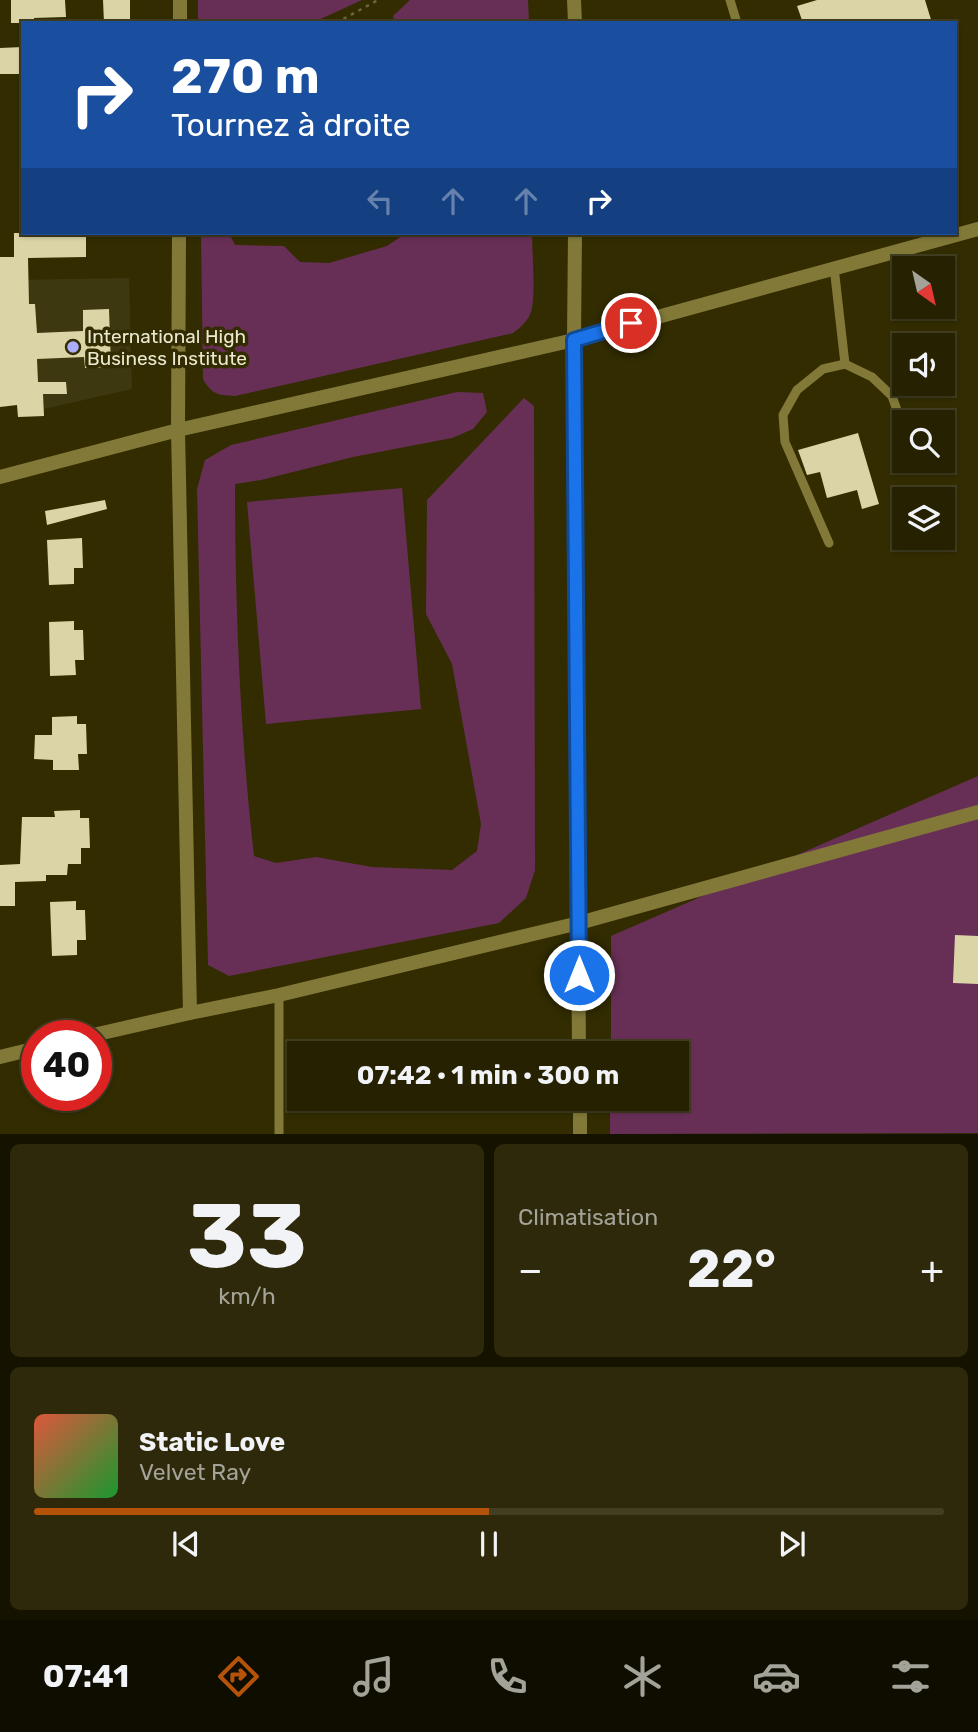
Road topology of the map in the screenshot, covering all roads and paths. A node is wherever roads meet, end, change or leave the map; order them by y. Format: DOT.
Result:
graph roads {
  1 [pos="180,0"];
  2 [pos="378,0"];
  3 [pos="574,0"];
  4 [pos="730,0"];
  5 [pos="180,21"];
  6 [pos="340,21"];
  7 [pos="575,21"];
  8 [pos="736,21"];
  9 [pos="978,229"];
  10 [pos="179,235"];
  11 [pos="575,235"];
  12 [pos="955,235"];
  13 [pos="957,235"];
  14 [pos="834,267"];
  15 [pos="574,340"];
  16 [pos="845,364"];
  17 [pos="897,410"];
  18 [pos="178,430"];
  19 [pos="0,477"];
  20 [pos="829,543"];
  21 [pos="978,812"];
  22 [pos="579,923"];
  23 [pos="279,995"];
  24 [pos="190,1013"];
  25 [pos="112,1031"];
  26 [pos="579,1041"];
  27 [pos="21,1051"];
  28 [pos="0,1056"];
  29 [pos="580,1111"];
  30 [pos="279,1133"];
  31 [pos="580,1133"];
  1 -- 5 [label="street"];
  2 -- 6 [label="path"];
  3 -- 7 [label="street"];
  4 -- 8 [label="lane"];
  9 -- 13 [label="street"];
  10 -- 18 [label="street"];
  11 -- 15 [label="street"];
  12 -- 14 [label="street"];
  14 -- 15 [label="street"];
  14 -- 16 [label="lane"];
  15 -- 18 [label="street"];
  15 -- 22 [label="street"];
  16 -- 17 [label="lane"];
  16 -- 20 [label="lane"];
  18 -- 19 [label="street"];
  18 -- 24 [label="street"];
  21 -- 22 [label="street"];
  22 -- 23 [label="street"];
  22 -- 26 [label="street"];
  23 -- 24 [label="street"];
  23 -- 30 [label="lane"];
  24 -- 25 [label="street"];
  27 -- 28 [label="street"];
  29 -- 31 [label="street"];
}
